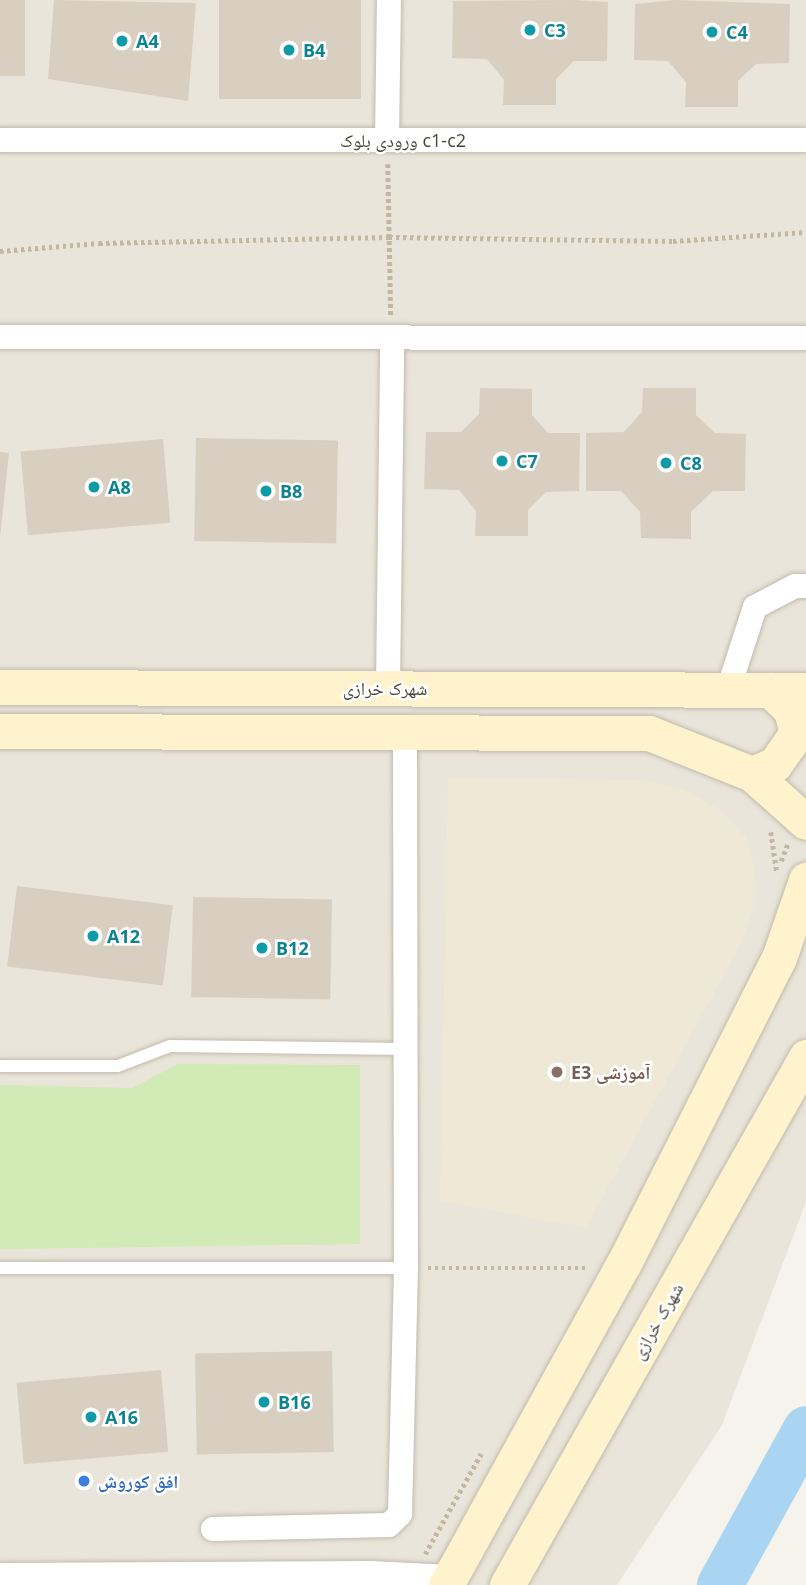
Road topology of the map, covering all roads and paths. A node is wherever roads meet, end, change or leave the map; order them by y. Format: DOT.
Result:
graph roads {
  1 [pos="389,0"];
  2 [pos="0,140"];
  3 [pos="387,140"];
  4 [pos="806,140"];
  5 [pos="806,232"];
  6 [pos="389,237"];
  7 [pos="0,251"];
  8 [pos="0,337"];
  9 [pos="392,338"];
  10 [pos="806,338"];
  11 [pos="806,586"];
  12 [pos="0,687"];
  13 [pos="388,688"];
  14 [pos="727,690"];
  15 [pos="769,690"];
  16 [pos="806,690"];
  17 [pos="0,731"];
  18 [pos="405,732"];
  19 [pos="752,774"];
  20 [pos="801,819"];
  21 [pos="790,882"];
  22 [pos="406,1049"];
  23 [pos="806,1057"];
  24 [pos="0,1066"];
  25 [pos="608,1261"];
  26 [pos="0,1268"];
  27 [pos="406,1268"];
  28 [pos="586,1268"];
  29 [pos="579,1280"];
  30 [pos="486,1445"];
  31 [pos="213,1529"];
  32 [pos="0,1575"];
  33 [pos="413,1575"];
  34 [pos="374,1579"];
  35 [pos="70,1580"];
  36 [pos="448,1581"];
  37 [pos="507,1585"];
  1 -- 3 [label="street"];
  2 -- 3 [label="street, ورودی بلوک c1-c2"];
  3 -- 4 [label="street, ورودی بلوک c1-c2"];
  3 -- 6 [label="path"];
  5 -- 6 [label="path"];
  6 -- 7 [label="path"];
  6 -- 9 [label="path"];
  8 -- 9 [label="street"];
  9 -- 10 [label="street"];
  9 -- 13 [label="street"];
  11 -- 14 [label="street"];
  12 -- 13 [label="street, شهرک خرازی"];
  13 -- 14 [label="street, شهرک خرازی"];
  14 -- 15 [label="street, شهرک خرازی"];
  15 -- 16 [label="street, شهرک خرازی"];
  15 -- 19 [label="street"];
  17 -- 18 [label="street"];
  18 -- 19 [label="street"];
  18 -- 22 [label="street"];
  19 -- 20 [label="street"];
  20 -- 21 [label="path"];
  21 -- 25 [label="street"];
  22 -- 24 [label="lane"];
  22 -- 27 [label="street"];
  23 -- 37 [label="street, شهرک خرازی"];
  25 -- 28 [label="path"];
  25 -- 28 [label="path"];
  25 -- 36 [label="street"];
  26 -- 27 [label="lane"];
  27 -- 28 [label="path"];
  27 -- 31 [label="street"];
  28 -- 29 [label="path"];
  30 -- 33 [label="path"];
  32 -- 35 [label="street"];
  33 -- 34 [label="street"];
  33 -- 36 [label="street"];
  34 -- 35 [label="street"];
}
